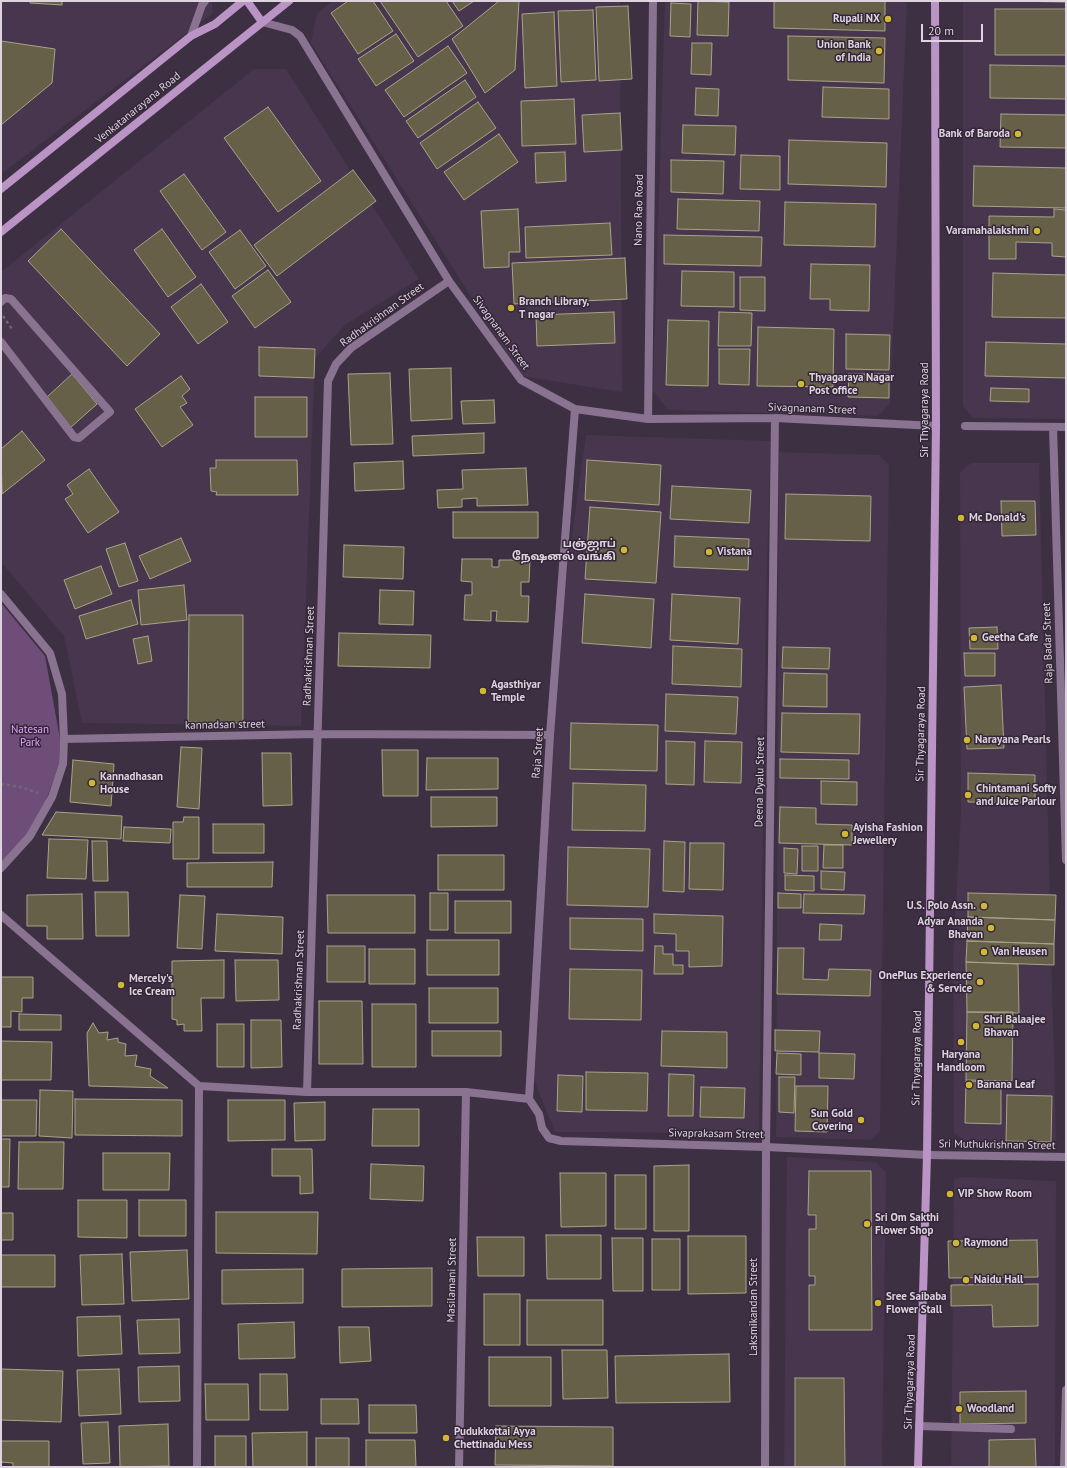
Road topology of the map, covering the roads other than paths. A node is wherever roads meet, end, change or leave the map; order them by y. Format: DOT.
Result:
graph roads {
  1 [pos="205,1"];
  2 [pos="243,1"];
  3 [pos="247,1"];
  4 [pos="289,1"];
  5 [pos="653,1"];
  6 [pos="935,1"];
  7 [pos="262,22"];
  8 [pos="191,36"];
  9 [pos="1,189"];
  10 [pos="1,232"];
  11 [pos="450,280"];
  12 [pos="1,302"];
  13 [pos="1,342"];
  14 [pos="576,408"];
  15 [pos="775,418"];
  16 [pos="648,419"];
  17 [pos="936,426"];
  18 [pos="966,426"];
  19 [pos="1053,427"];
  20 [pos="1066,427"];
  21 [pos="1,594"];
  22 [pos="317,734"];
  23 [pos="550,735"];
  24 [pos="64,739"];
  25 [pos="1066,860"];
  26 [pos="1,868"];
  27 [pos="1,915"];
  28 [pos="199,1086"];
  29 [pos="307,1092"];
  30 [pos="466,1092"];
  31 [pos="529,1099"];
  32 [pos="766,1147"];
  33 [pos="927,1155"];
  34 [pos="1066,1157"];
  35 [pos="1066,1390"];
  36 [pos="919,1426"];
  37 [pos="1011,1429"];
  38 [pos="197,1467"];
  39 [pos="459,1467"];
  40 [pos="765,1467"];
  41 [pos="918,1467"];
  42 [pos="1064,1467"];
  1 -- 8 [label="street"];
  2 -- 8 [label="main road, Venkatanarayana Road"];
  3 -- 7 [label="main road"];
  4 -- 7 [label="main road, Venkatanarayana Road"];
  5 -- 16 [label="street, Nano Rao Road"];
  6 -- 17 [label="main road, Sir Thyagaraya Road"];
  7 -- 10 [label="main road, Venkatanarayana Road"];
  7 -- 11 [label="street, Sivagnanam Street"];
  8 -- 9 [label="main road, Venkatanarayana Road"];
  11 -- 14 [label="street, Sivagnanam Street"];
  11 -- 22 [label="street, Radhakrishnan Street"];
  12 -- 13 [label="street"];
  14 -- 16 [label="street, Sivagnanam Street"];
  14 -- 23 [label="street, Raja Street"];
  15 -- 16 [label="street, Sivagnanam Street"];
  15 -- 17 [label="street, Sivagnanam Street"];
  15 -- 32 [label="street, Deena Dyalu Street"];
  17 -- 33 [label="main road, Sir Thyagaraya Road"];
  18 -- 19 [label="street"];
  19 -- 20 [label="street"];
  19 -- 25 [label="street, Raja Badar Street"];
  21 -- 24 [label="street"];
  22 -- 23 [label="street, kannadsan street"];
  22 -- 24 [label="street, kannadsan street"];
  22 -- 29 [label="street, Radhakrishnan Street"];
  23 -- 31 [label="street, Raja Street"];
  24 -- 26 [label="street"];
  27 -- 28 [label="street"];
  28 -- 29 [label="street"];
  28 -- 38 [label="street"];
  29 -- 30 [label="street"];
  30 -- 31 [label="street"];
  30 -- 39 [label="street, Masilamani Street"];
  31 -- 32 [label="street, Sivaprakasam Street"];
  32 -- 33 [label="street, Sivaprakasam Street"];
  32 -- 40 [label="street, Laksmikandan Street"];
  33 -- 34 [label="street, Sri Muthukrishnan Street"];
  33 -- 36 [label="main road, Sir Thyagaraya Road"];
  35 -- 42 [label="street"];
  36 -- 37 [label="street"];
  36 -- 41 [label="main road, Sir Thyagaraya Road"];
}
